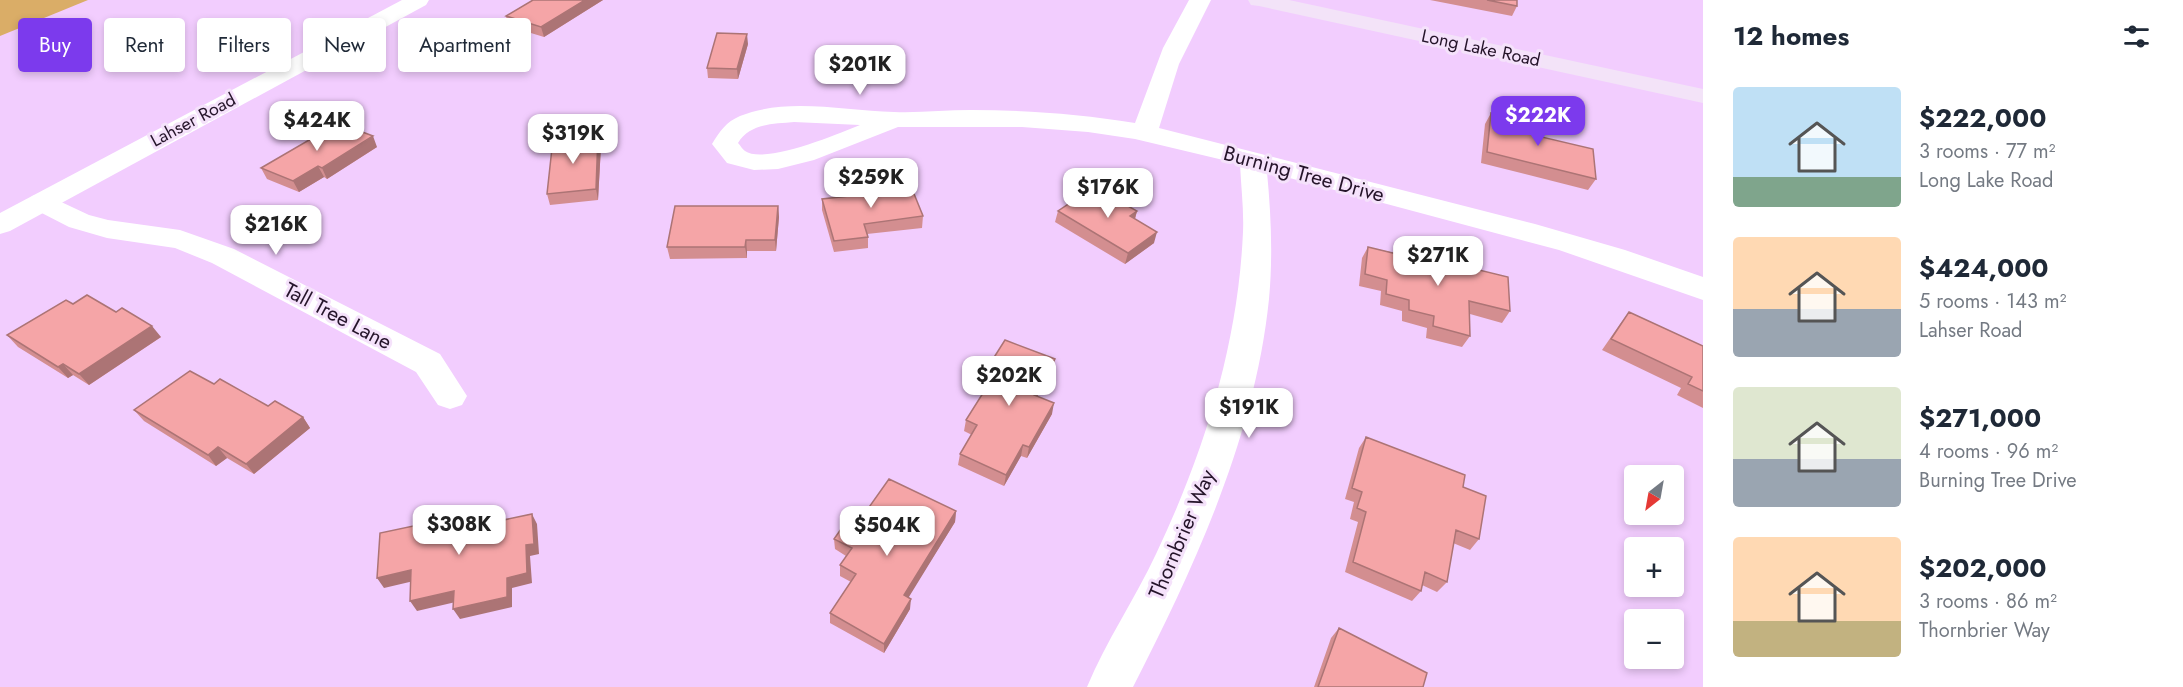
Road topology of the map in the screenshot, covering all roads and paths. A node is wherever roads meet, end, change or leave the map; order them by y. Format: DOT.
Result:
graph roads {
  1 [pos="418,0"];
  2 [pos="1200,0"];
  3 [pos="1259,0"];
  4 [pos="1703,96"];
  5 [pos="894,120"];
  6 [pos="1145,133"];
  7 [pos="1253,161"];
  8 [pos="42,202"];
  9 [pos="0,225"];
  10 [pos="1703,289"];
  11 [pos="450,396"];
  12 [pos="1108,687"];
  1 -- 8 [label="street, Lahser Road"];
  2 -- 6 [label="street"];
  3 -- 4 [label="main road, Long Lake Road"];
  5 -- 5 [label="street, Burning Tree Drive"];
  5 -- 6 [label="street, Burning Tree Drive"];
  6 -- 7 [label="street, Burning Tree Drive"];
  7 -- 10 [label="street, Burning Tree Drive"];
  7 -- 12 [label="street, Thornbrier Way"];
  8 -- 9 [label="street, Lahser Road"];
  8 -- 11 [label="street, Tall Tree Lane"];
}
